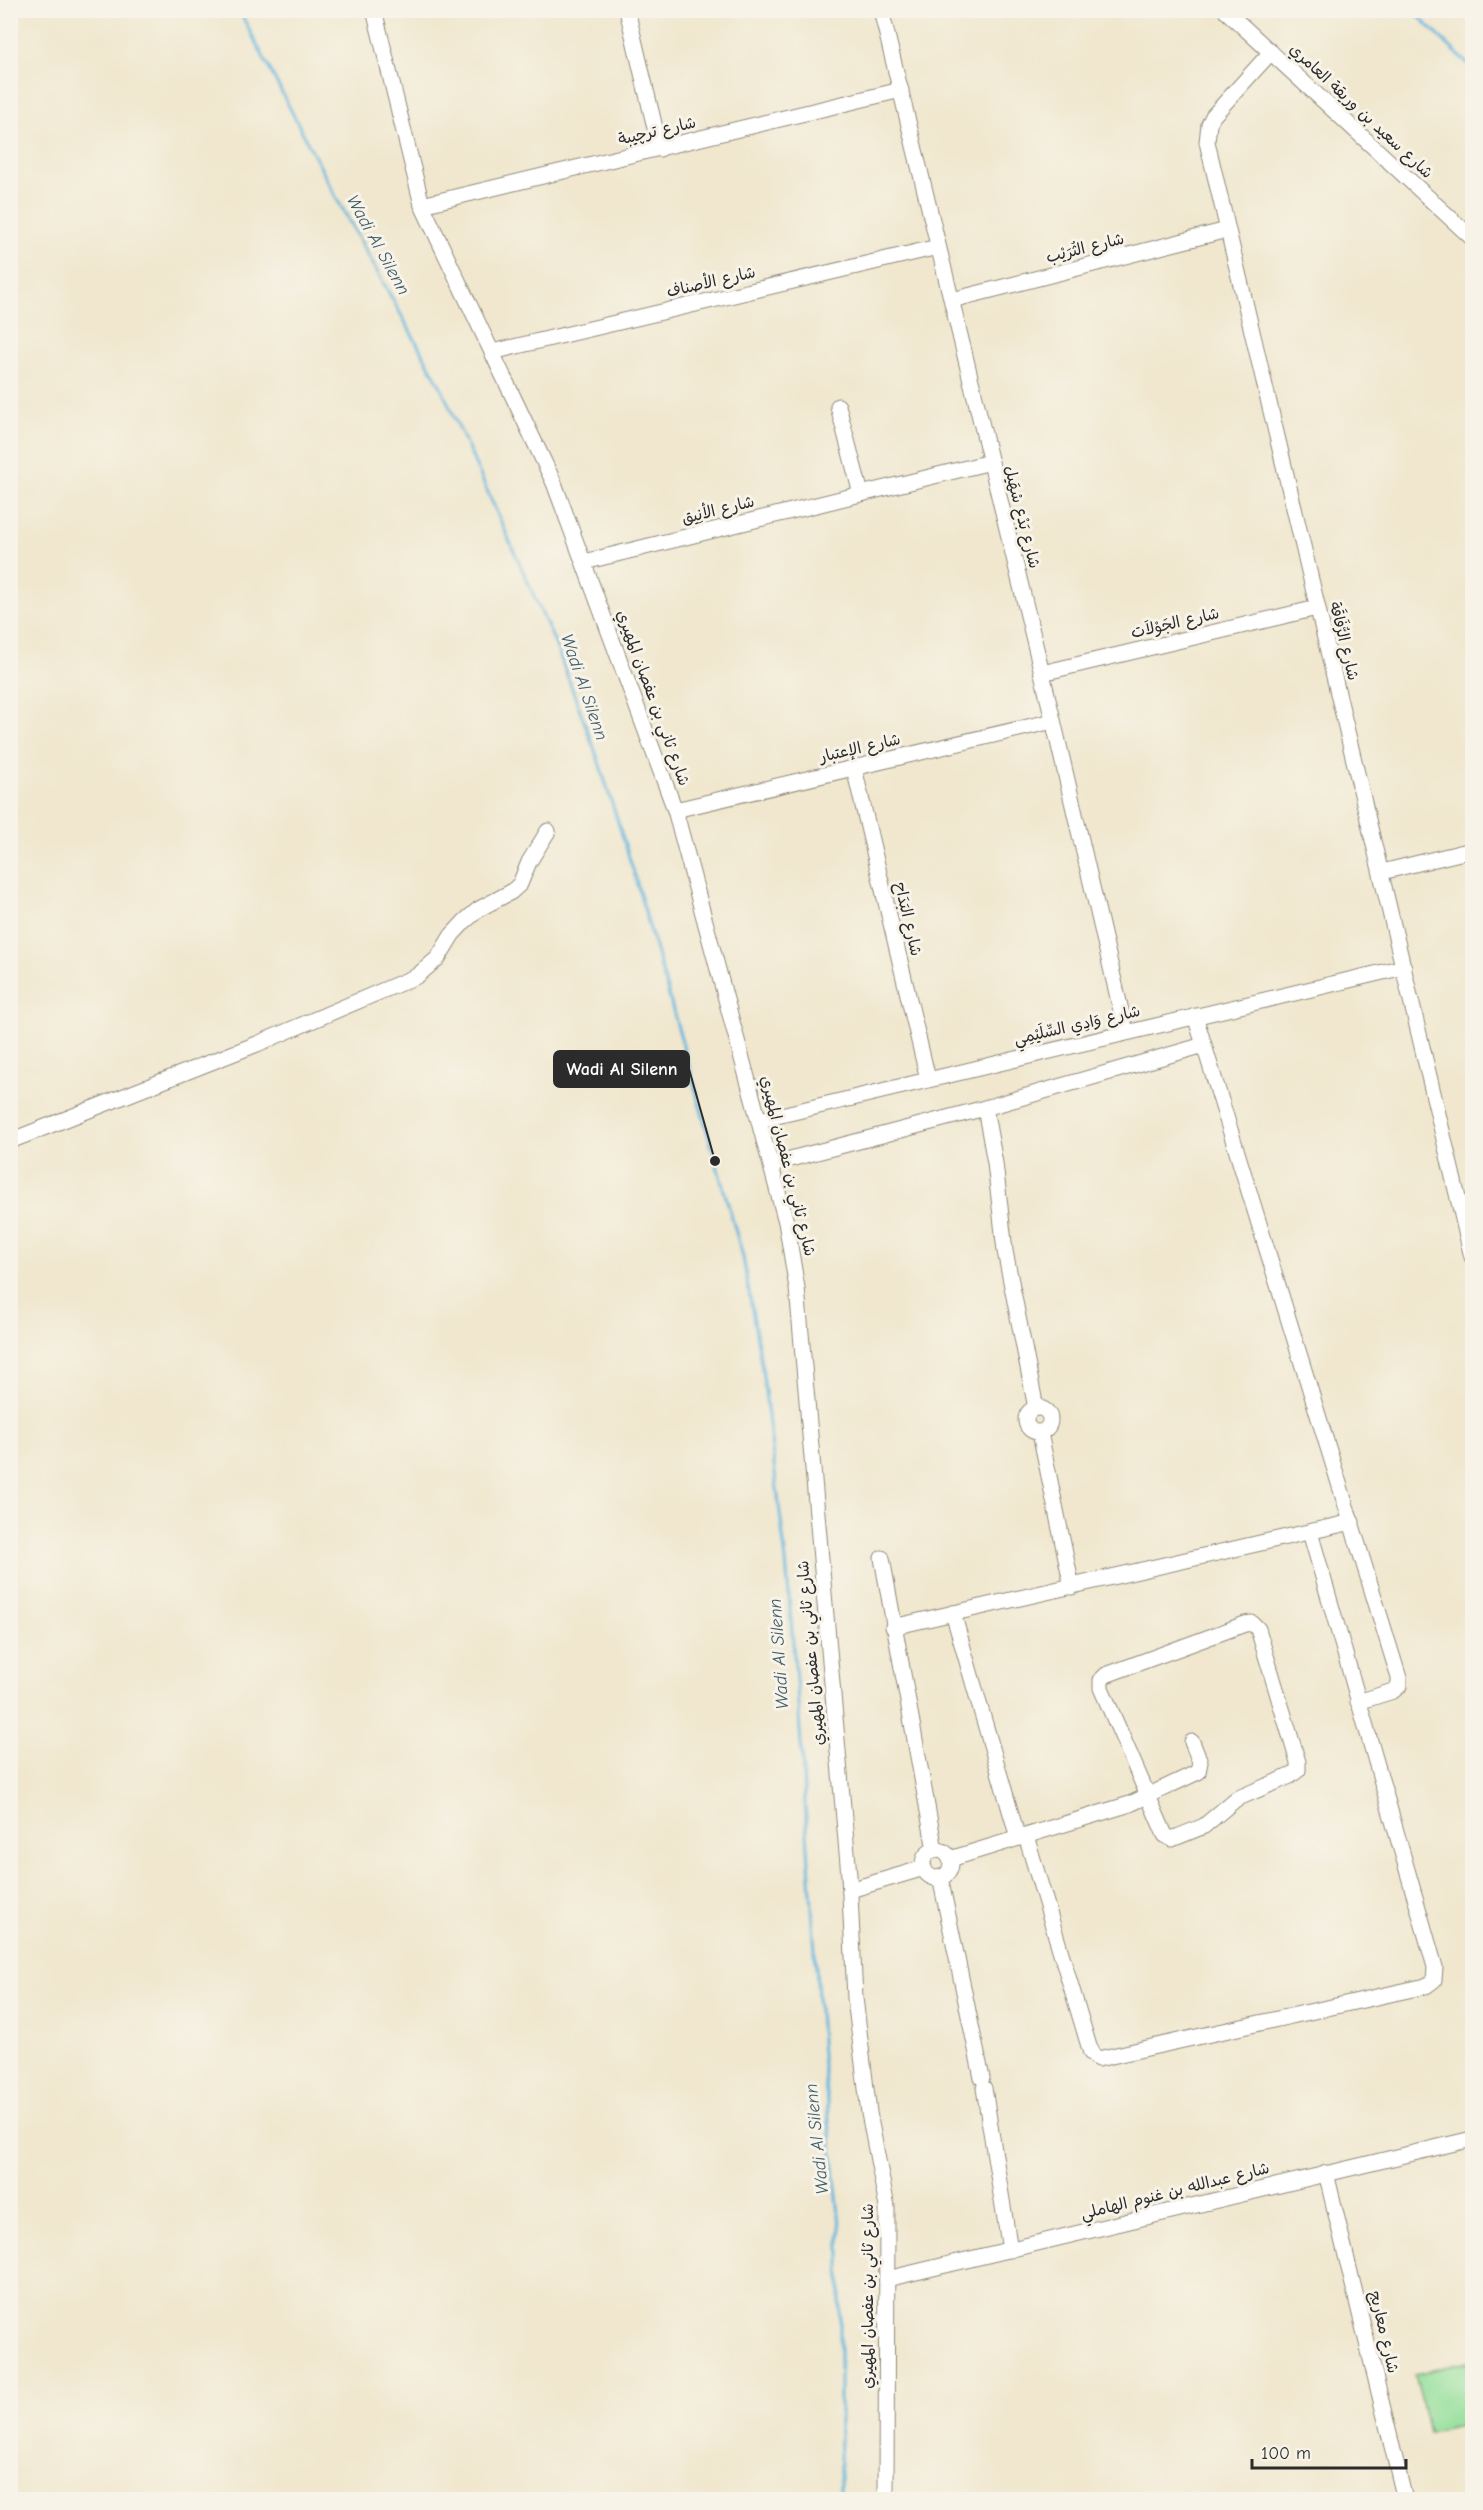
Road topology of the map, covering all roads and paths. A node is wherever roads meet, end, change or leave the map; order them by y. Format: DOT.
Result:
graph roads {
  1 [pos="374,10"];
  2 [pos="627,10"];
  3 [pos="881,10"];
  4 [pos="1225,10"];
  5 [pos="1271,52"];
  6 [pos="901,90"];
  7 [pos="660,149"];
  8 [pos="422,205"];
  9 [pos="1227,230"];
  10 [pos="1473,238"];
  11 [pos="938,247"];
  12 [pos="952,300"];
  13 [pos="492,352"];
  14 [pos="838,406"];
  15 [pos="991,462"];
  16 [pos="861,494"];
  17 [pos="584,562"];
  18 [pos="1317,608"];
  19 [pos="1042,673"];
  20 [pos="1053,721"];
  21 [pos="854,768"];
  22 [pos="675,810"];
  23 [pos="548,831"];
  24 [pos="1473,850"];
  25 [pos="1382,872"];
  26 [pos="1404,967"];
  27 [pos="1195,1016"];
  28 [pos="1126,1032"];
  29 [pos="1204,1044"];
  30 [pos="928,1079"];
  31 [pos="985,1108"];
  32 [pos="760,1120"];
  33 [pos="10,1141"];
  34 [pos="771,1164"];
  35 [pos="1473,1257"];
  36 [pos="1352,1522"];
  37 [pos="1310,1532"];
  38 [pos="882,1558"];
  39 [pos="1072,1587"];
  40 [pos="952,1613"];
  41 [pos="893,1627"];
  42 [pos="1358,1702"];
  43 [pos="1192,1742"];
  44 [pos="1148,1797"];
  45 [pos="1022,1837"];
  46 [pos="935,1850"];
  47 [pos="950,1859"];
  48 [pos="924,1868"];
  49 [pos="940,1877"];
  50 [pos="850,1890"];
  51 [pos="1473,2139"];
  52 [pos="1326,2173"];
  53 [pos="1010,2250"];
  54 [pos="887,2279"];
  55 [pos="886,2499"];
  56 [pos="1405,2499"];
  1 -- 8 [label="street, شارع ثاني بن عفصان المهيري"];
  2 -- 7 [label="street"];
  3 -- 6 [label="street, شارع بَدْع سْهَيل"];
  4 -- 5 [label="street, شارع سعيد بن وريقة العامري"];
  5 -- 9 [label="street, شارع الرُّفَاقَة"];
  5 -- 10 [label="street, شارع سعيد بن وريقة العامري"];
  6 -- 7 [label="street, شارع ترچيبة"];
  6 -- 11 [label="street, شارع بَدْع سْهَيل"];
  7 -- 8 [label="street, شارع ترچيبة"];
  8 -- 13 [label="street, شارع ثاني بن عفصان المهيري"];
  9 -- 12 [label="street, شارع الثُرَيْب"];
  9 -- 18 [label="street, شارع الرُّفَاقَة"];
  11 -- 12 [label="street, شارع بَدْع سْهَيل"];
  11 -- 13 [label="street, شارع الأصناف"];
  12 -- 15 [label="street, شارع بَدْع سْهَيل"];
  13 -- 17 [label="street, شارع ثاني بن عفصان المهيري"];
  14 -- 16 [label="street"];
  15 -- 16 [label="street, شارع الأنِيق"];
  15 -- 19 [label="street, شارع بَدْع سْهَيل"];
  16 -- 17 [label="street, شارع الأنِيق"];
  17 -- 22 [label="street, شارع ثاني بن عفصان المهيري"];
  18 -- 19 [label="street, شارع الجَوْلاَت"];
  18 -- 25 [label="street, شارع الرُّفَاقَة"];
  19 -- 20 [label="street, شارع بَدْع سْهَيل"];
  20 -- 21 [label="street, شارع الإعتبار"];
  20 -- 28 [label="street, شارع بَدْع سْهَيل"];
  21 -- 22 [label="street, شارع الإعتبار"];
  21 -- 30 [label="street, شارع البَدَاح"];
  22 -- 32 [label="street, شارع ثاني بن عفصان المهيري"];
  23 -- 33 [label="street"];
  24 -- 25 [label="street"];
  25 -- 26 [label="street, شارع الرُّفَاقَة"];
  26 -- 27 [label="street, شارع وَادِي السِّلَيْمِي"];
  26 -- 35 [label="street, شارع الرُّفَاقَة"];
  27 -- 28 [label="street, شارع وَادِي السِّلَيْمِي"];
  27 -- 29 [label="street"];
  28 -- 30 [label="street, شارع وَادِي السِّلَيْمِي"];
  29 -- 31 [label="street"];
  29 -- 36 [label="street"];
  30 -- 32 [label="street, شارع وَادِي السِّلَيْمِي"];
  31 -- 34 [label="street"];
  31 -- 39 [label="street"];
  32 -- 34 [label="street, شارع ثاني بن عفصان المهيري"];
  34 -- 50 [label="street, شارع ثاني بن عفصان المهيري"];
  36 -- 37 [label="street"];
  36 -- 42 [label="street"];
  37 -- 39 [label="street"];
  37 -- 42 [label="street"];
  38 -- 41 [label="street"];
  39 -- 40 [label="street"];
  40 -- 41 [label="street"];
  40 -- 45 [label="street"];
  41 -- 46 [label="street"];
  42 -- 45 [label="street"];
  43 -- 44 [label="street"];
  44 -- 44 [label="street"];
  44 -- 45 [label="street"];
  45 -- 47 [label="street"];
  46 -- 47 [label="street"];
  46 -- 48 [label="street"];
  47 -- 49 [label="street"];
  48 -- 49 [label="street"];
  48 -- 50 [label="street"];
  49 -- 53 [label="street"];
  50 -- 54 [label="street, شارع ثاني بن عفصان المهيري"];
  51 -- 52 [label="street, شارع عبدالله بن غنوم الهاملي"];
  52 -- 53 [label="street, شارع عبدالله بن غنوم الهاملي"];
  52 -- 56 [label="street, شارع معاريج"];
  53 -- 54 [label="street, شارع عبدالله بن غنوم الهاملي"];
  54 -- 55 [label="street, شارع ثاني بن عفصان المهيري"];
}
